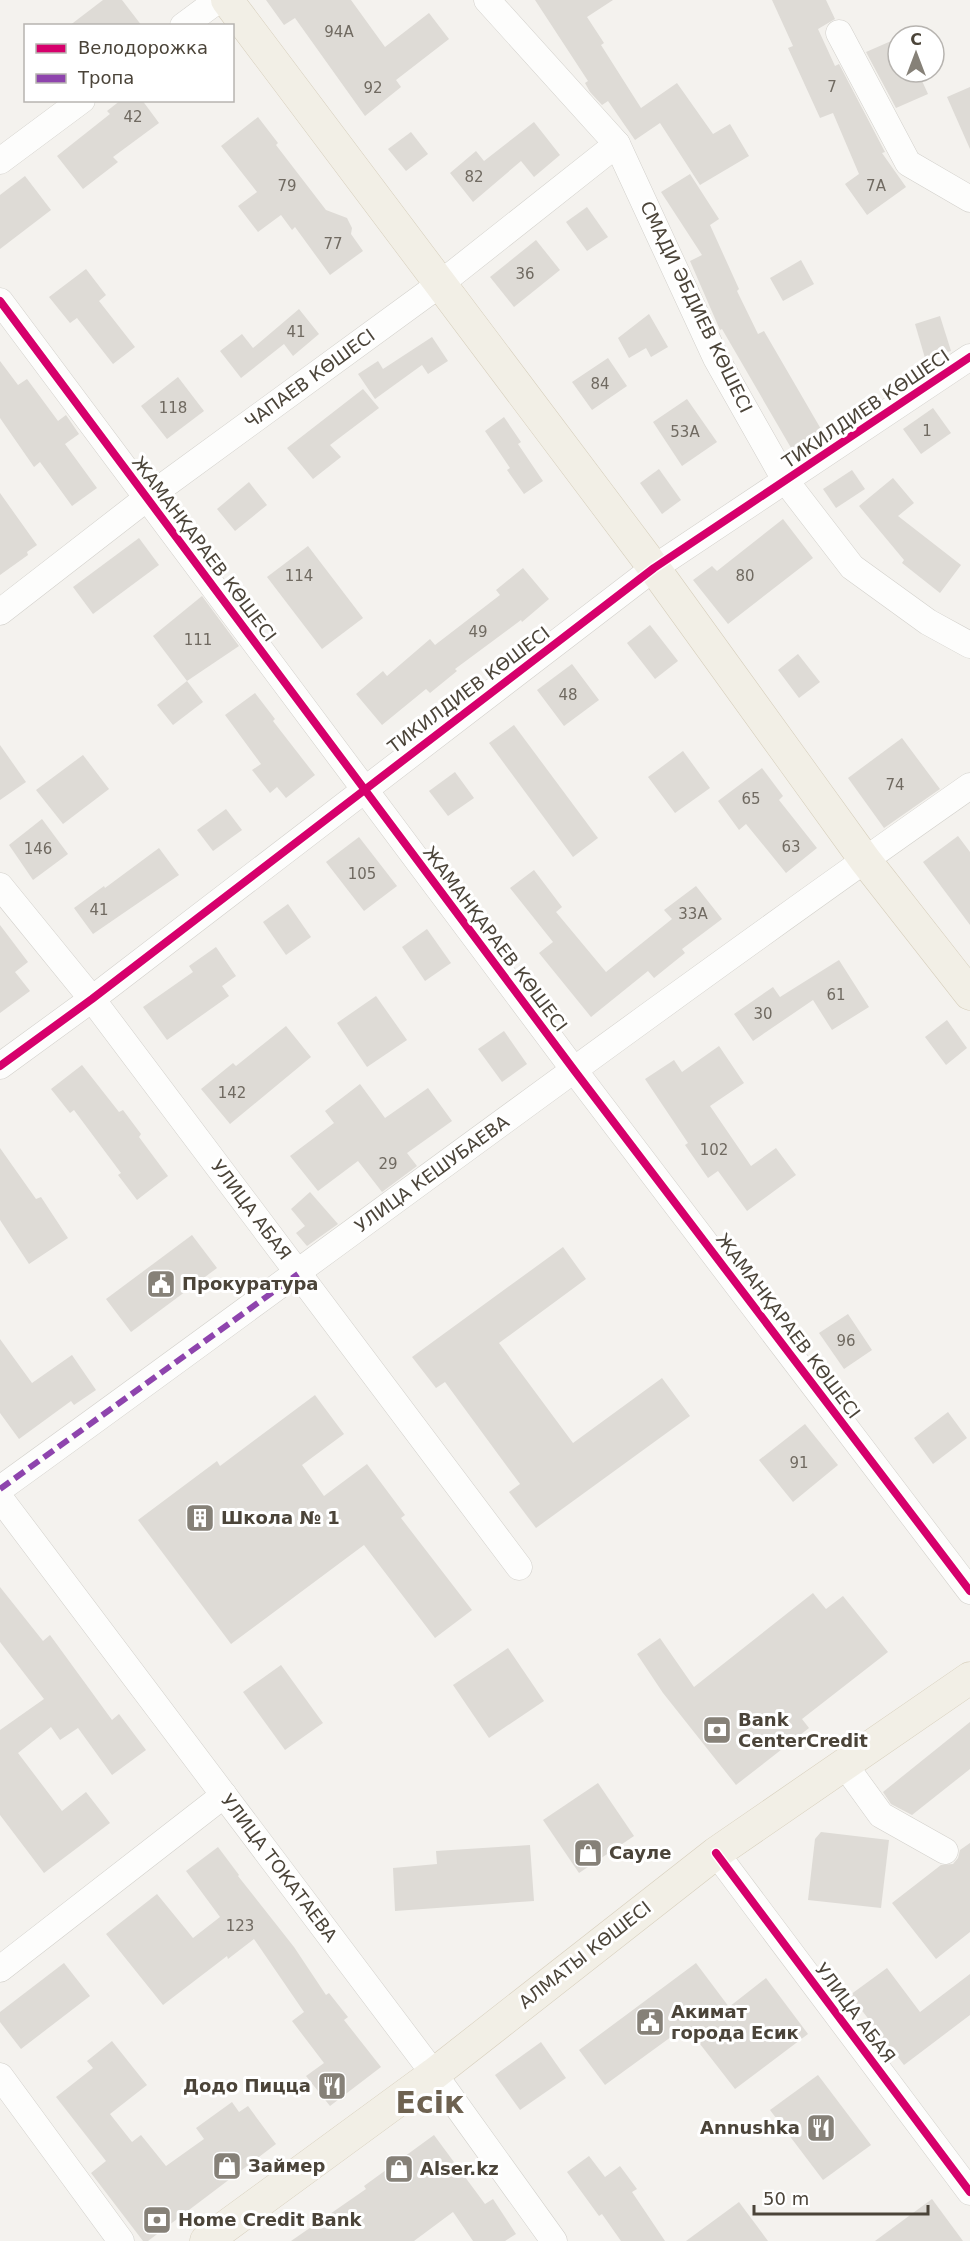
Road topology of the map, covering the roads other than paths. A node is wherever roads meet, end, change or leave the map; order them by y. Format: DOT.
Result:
graph roads {
  1 [pos="218,0"];
  2 [pos="227,0"];
  3 [pos="487,0"];
  4 [pos="186,24"];
  5 [pos="839,33"];
  6 [pos="79,102"];
  7 [pos="617,144"];
  8 [pos="0,161"];
  9 [pos="970,199"];
  10 [pos="440,284"];
  11 [pos="0,301"];
  12 [pos="970,357"];
  13 [pos="785,480"];
  14 [pos="147,498"];
  15 [pos="654,568"];
  16 [pos="0,612"];
  17 [pos="970,645"];
  18 [pos="970,786"];
  19 [pos="365,789"];
  20 [pos="865,860"];
  21 [pos="0,886"];
  22 [pos="970,994"];
  23 [pos="92,999"];
  24 [pos="0,1066"];
  25 [pos="574,1070"];
  26 [pos="298,1274"];
  27 [pos="0,1490"];
  28 [pos="0,1498"];
  29 [pos="519,1567"];
  30 [pos="970,1590"];
  31 [pos="970,1678"];
  32 [pos="844,1764"];
  33 [pos="224,1796"];
  34 [pos="945,1851"];
  35 [pos="716,1853"];
  36 [pos="0,1969"];
  37 [pos="434,2074"];
  38 [pos="0,2076"];
  39 [pos="970,2192"];
  40 [pos="121,2241"];
  41 [pos="206,2241"];
  42 [pos="554,2241"];
  1 -- 4 [label="street"];
  2 -- 10 [label="main road"];
  3 -- 7 [label="street, СМАДИ ӘБДИЕВ КӨШЕСІ"];
  5 -- 9 [label="street"];
  6 -- 8 [label="street"];
  7 -- 10 [label="street, ЧАПАЕВ КӨШЕСІ"];
  7 -- 13 [label="street, СМАДИ ӘБДИЕВ КӨШЕСІ"];
  10 -- 14 [label="street, ЧАПАЕВ КӨШЕСІ"];
  10 -- 15 [label="main road"];
  11 -- 14 [label="street, ЖАМАНҚАРАЕВ КӨШЕСІ"];
  12 -- 13 [label="street, ТИКИЛДИЕВ КӨШЕСІ"];
  13 -- 15 [label="street, ТИКИЛДИЕВ КӨШЕСІ"];
  13 -- 17 [label="street, СМАДИ ӘБДИЕВ КӨШЕСІ"];
  14 -- 16 [label="street, ЧАПАЕВ КӨШЕСІ"];
  14 -- 19 [label="street, ЖАМАНҚАРАЕВ КӨШЕСІ"];
  15 -- 19 [label="street, ТИКИЛДИЕВ КӨШЕСІ"];
  15 -- 20 [label="main road"];
  18 -- 20 [label="street, УЛИЦА КЕШУБАЕВА"];
  19 -- 23 [label="street, ТИКИЛДИЕВ КӨШЕСІ"];
  19 -- 25 [label="street, ЖАМАНҚАРАЕВ КӨШЕСІ"];
  20 -- 22 [label="main road"];
  20 -- 25 [label="street, УЛИЦА КЕШУБАЕВА"];
  21 -- 23 [label="street, УЛИЦА АБАЯ"];
  23 -- 24 [label="street, ТИКИЛДИЕВ КӨШЕСІ"];
  23 -- 26 [label="street, УЛИЦА АБАЯ"];
  25 -- 26 [label="street, УЛИЦА КЕШУБАЕВА"];
  25 -- 30 [label="street, ЖАМАНҚАРАЕВ КӨШЕСІ"];
  26 -- 27 [label="street, УЛИЦА КЕШУБАЕВА"];
  26 -- 29 [label="street, УЛИЦА АБАЯ"];
  28 -- 33 [label="street, УЛИЦА ТОКАТАЕВА"];
  31 -- 32 [label="main road, АЛМАТЫ КӨШЕСІ"];
  32 -- 34 [label="street"];
  32 -- 35 [label="main road, АЛМАТЫ КӨШЕСІ"];
  33 -- 36 [label="street"];
  33 -- 37 [label="street, УЛИЦА ТОКАТАЕВА"];
  35 -- 37 [label="main road, АЛМАТЫ КӨШЕСІ"];
  35 -- 39 [label="street, УЛИЦА АБАЯ"];
  37 -- 41 [label="main road, АЛМАТЫ КӨШЕСІ"];
  37 -- 42 [label="street, УЛИЦА ТОКАТАЕВА"];
  38 -- 40 [label="street"];
}
